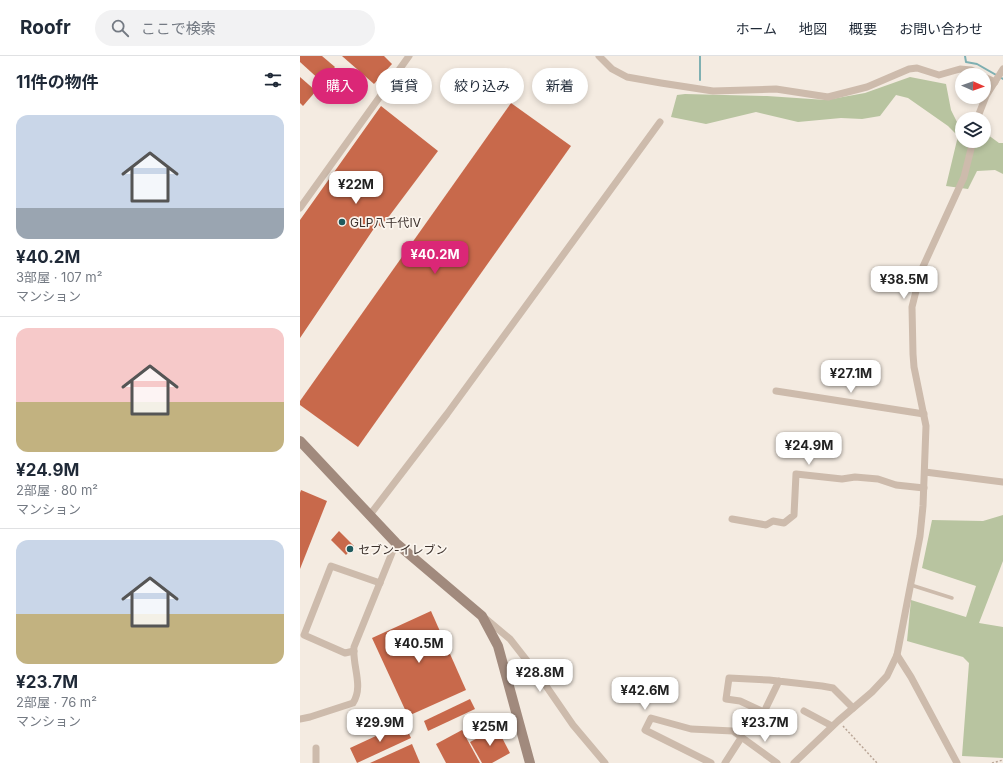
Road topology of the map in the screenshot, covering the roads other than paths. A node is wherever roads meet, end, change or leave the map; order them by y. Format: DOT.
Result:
graph roads {
  1 [pos="409,56"];
  2 [pos="599,56"];
  3 [pos="955,70"];
  4 [pos="999,76"];
  5 [pos="980,112"];
  6 [pos="660,122"];
  7 [pos="972,148"];
  8 [pos="300,208"];
  9 [pos="776,392"];
  10 [pos="924,414"];
  11 [pos="300,441"];
  12 [pos="925,472"];
  13 [pos="1003,482"];
  14 [pos="924,488"];
  15 [pos="369,516"];
  16 [pos="732,519"];
  17 [pos="396,543"];
  18 [pos="380,583"];
  19 [pos="911,585"];
  20 [pos="952,598"];
  21 [pos="482,616"];
  22 [pos="354,651"];
  23 [pos="897,655"];
  24 [pos="779,681"];
  25 [pos="853,708"];
  26 [pos="804,711"];
  27 [pos="300,719"];
  28 [pos="835,723"];
  29 [pos="741,738"];
  30 [pos="316,748"];
  31 [pos="316,763"];
  32 [pos="530,763"];
  33 [pos="605,763"];
  34 [pos="711,763"];
  35 [pos="725,763"];
  36 [pos="777,763"];
  37 [pos="794,763"];
  38 [pos="957,763"];
  1 -- 8 [label="street"];
  2 -- 3 [label="street"];
  4 -- 5 [label="street"];
  6 -- 15 [label="street"];
  7 -- 10 [label="street"];
  9 -- 10 [label="street"];
  10 -- 12 [label="street"];
  11 -- 15 [label="street"];
  12 -- 13 [label="street"];
  12 -- 14 [label="street"];
  14 -- 16 [label="street"];
  14 -- 19 [label="street"];
  15 -- 17 [label="street"];
  17 -- 18 [label="street"];
  17 -- 21 [label="street"];
  18 -- 22 [label="street"];
  18 -- 22 [label="street"];
  19 -- 20 [label="lane"];
  19 -- 23 [label="street"];
  21 -- 32 [label="street"];
  21 -- 33 [label="street"];
  22 -- 27 [label="street"];
  23 -- 25 [label="street"];
  23 -- 38 [label="street"];
  24 -- 24 [label="street"];
  24 -- 25 [label="street"];
  25 -- 28 [label="street"];
  26 -- 28 [label="street"];
  28 -- 37 [label="street"];
  29 -- 34 [label="street"];
  29 -- 35 [label="street"];
  29 -- 36 [label="street"];
  30 -- 31 [label="street"];
}
